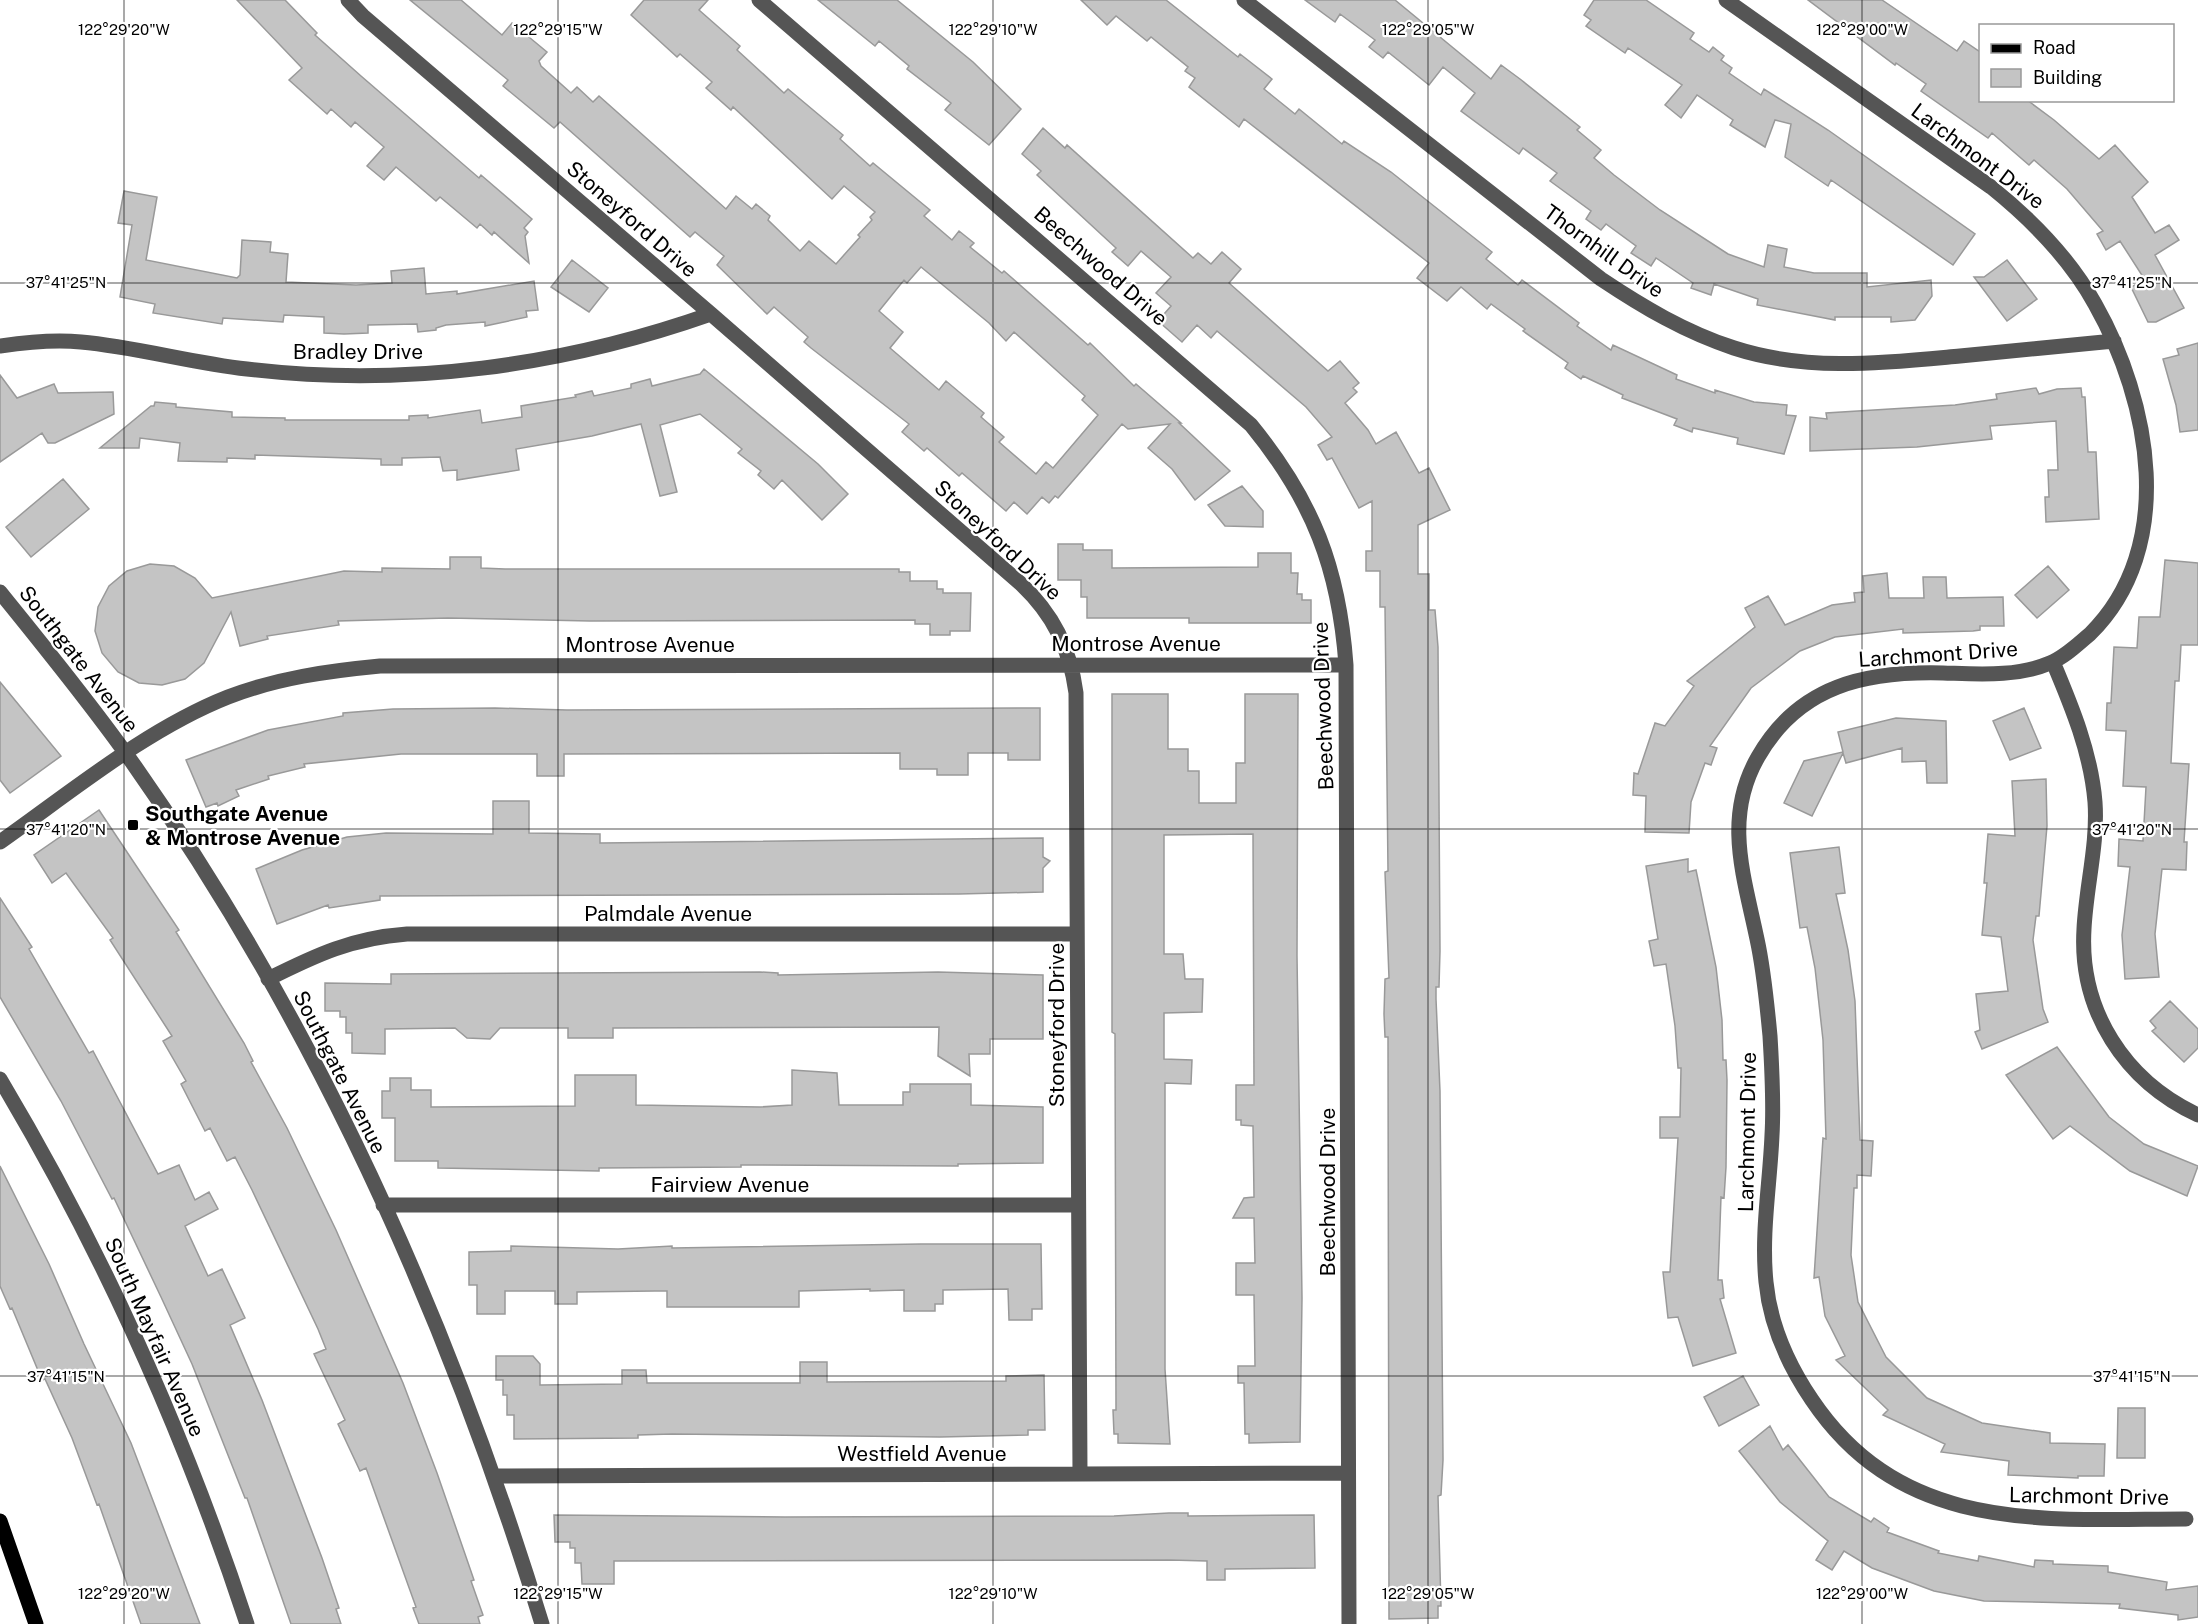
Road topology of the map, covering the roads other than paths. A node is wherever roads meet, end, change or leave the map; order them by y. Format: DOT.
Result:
graph roads {
  1 [pos="348,0"];
  2 [pos="759,0"];
  3 [pos="1244,0"];
  4 [pos="1726,0"];
  5 [pos="711,314"];
  6 [pos="2114,341"];
  7 [pos="0,346"];
  8 [pos="0,592"];
  9 [pos="2053,662"];
  10 [pos="1072,664"];
  11 [pos="1346,665"];
  12 [pos="126,754"];
  13 [pos="0,842"];
  14 [pos="1077,934"];
  15 [pos="268,980"];
  16 [pos="0,1079"];
  17 [pos="2198,1115"];
  18 [pos="383,1205"];
  19 [pos="1078,1205"];
  20 [pos="1080,1473"];
  21 [pos="1348,1473"];
  22 [pos="495,1476"];
  23 [pos="2186,1519"];
  24 [pos="0,1521"];
  25 [pos="36,1624"];
  26 [pos="247,1624"];
  27 [pos="543,1624"];
  28 [pos="1349,1624"];
  1 -- 5 [label="street, Stoneyford Drive"];
  2 -- 11 [label="street, Beechwood Drive"];
  3 -- 6 [label="street, Thornhill Drive"];
  4 -- 6 [label="street, Larchmont Drive"];
  5 -- 7 [label="street, Bradley Drive"];
  5 -- 10 [label="street, Stoneyford Drive"];
  6 -- 9 [label="street, Larchmont Drive"];
  8 -- 12 [label="street, Southgate Avenue"];
  9 -- 17 [label="street"];
  9 -- 23 [label="street, Larchmont Drive"];
  10 -- 11 [label="street, Montrose Avenue"];
  10 -- 12 [label="street, Montrose Avenue"];
  10 -- 14 [label="street, Stoneyford Drive"];
  11 -- 21 [label="street, Beechwood Drive"];
  12 -- 13 [label="street, Montrose Avenue"];
  12 -- 15 [label="street, Southgate Avenue"];
  14 -- 15 [label="street, Palmdale Avenue"];
  14 -- 19 [label="street, Stoneyford Drive"];
  15 -- 18 [label="street, Southgate Avenue"];
  16 -- 26 [label="street, South Mayfair Avenue"];
  18 -- 19 [label="street, Fairview Avenue"];
  18 -- 22 [label="street, Southgate Avenue"];
  19 -- 20 [label="street, Stoneyford Drive"];
  20 -- 21 [label="street, Westfield Avenue"];
  20 -- 22 [label="street, Westfield Avenue"];
  21 -- 28 [label="street, Beechwood Drive"];
  22 -- 27 [label="street, Southgate Avenue"];
  24 -- 25 [label="main road"];
}
